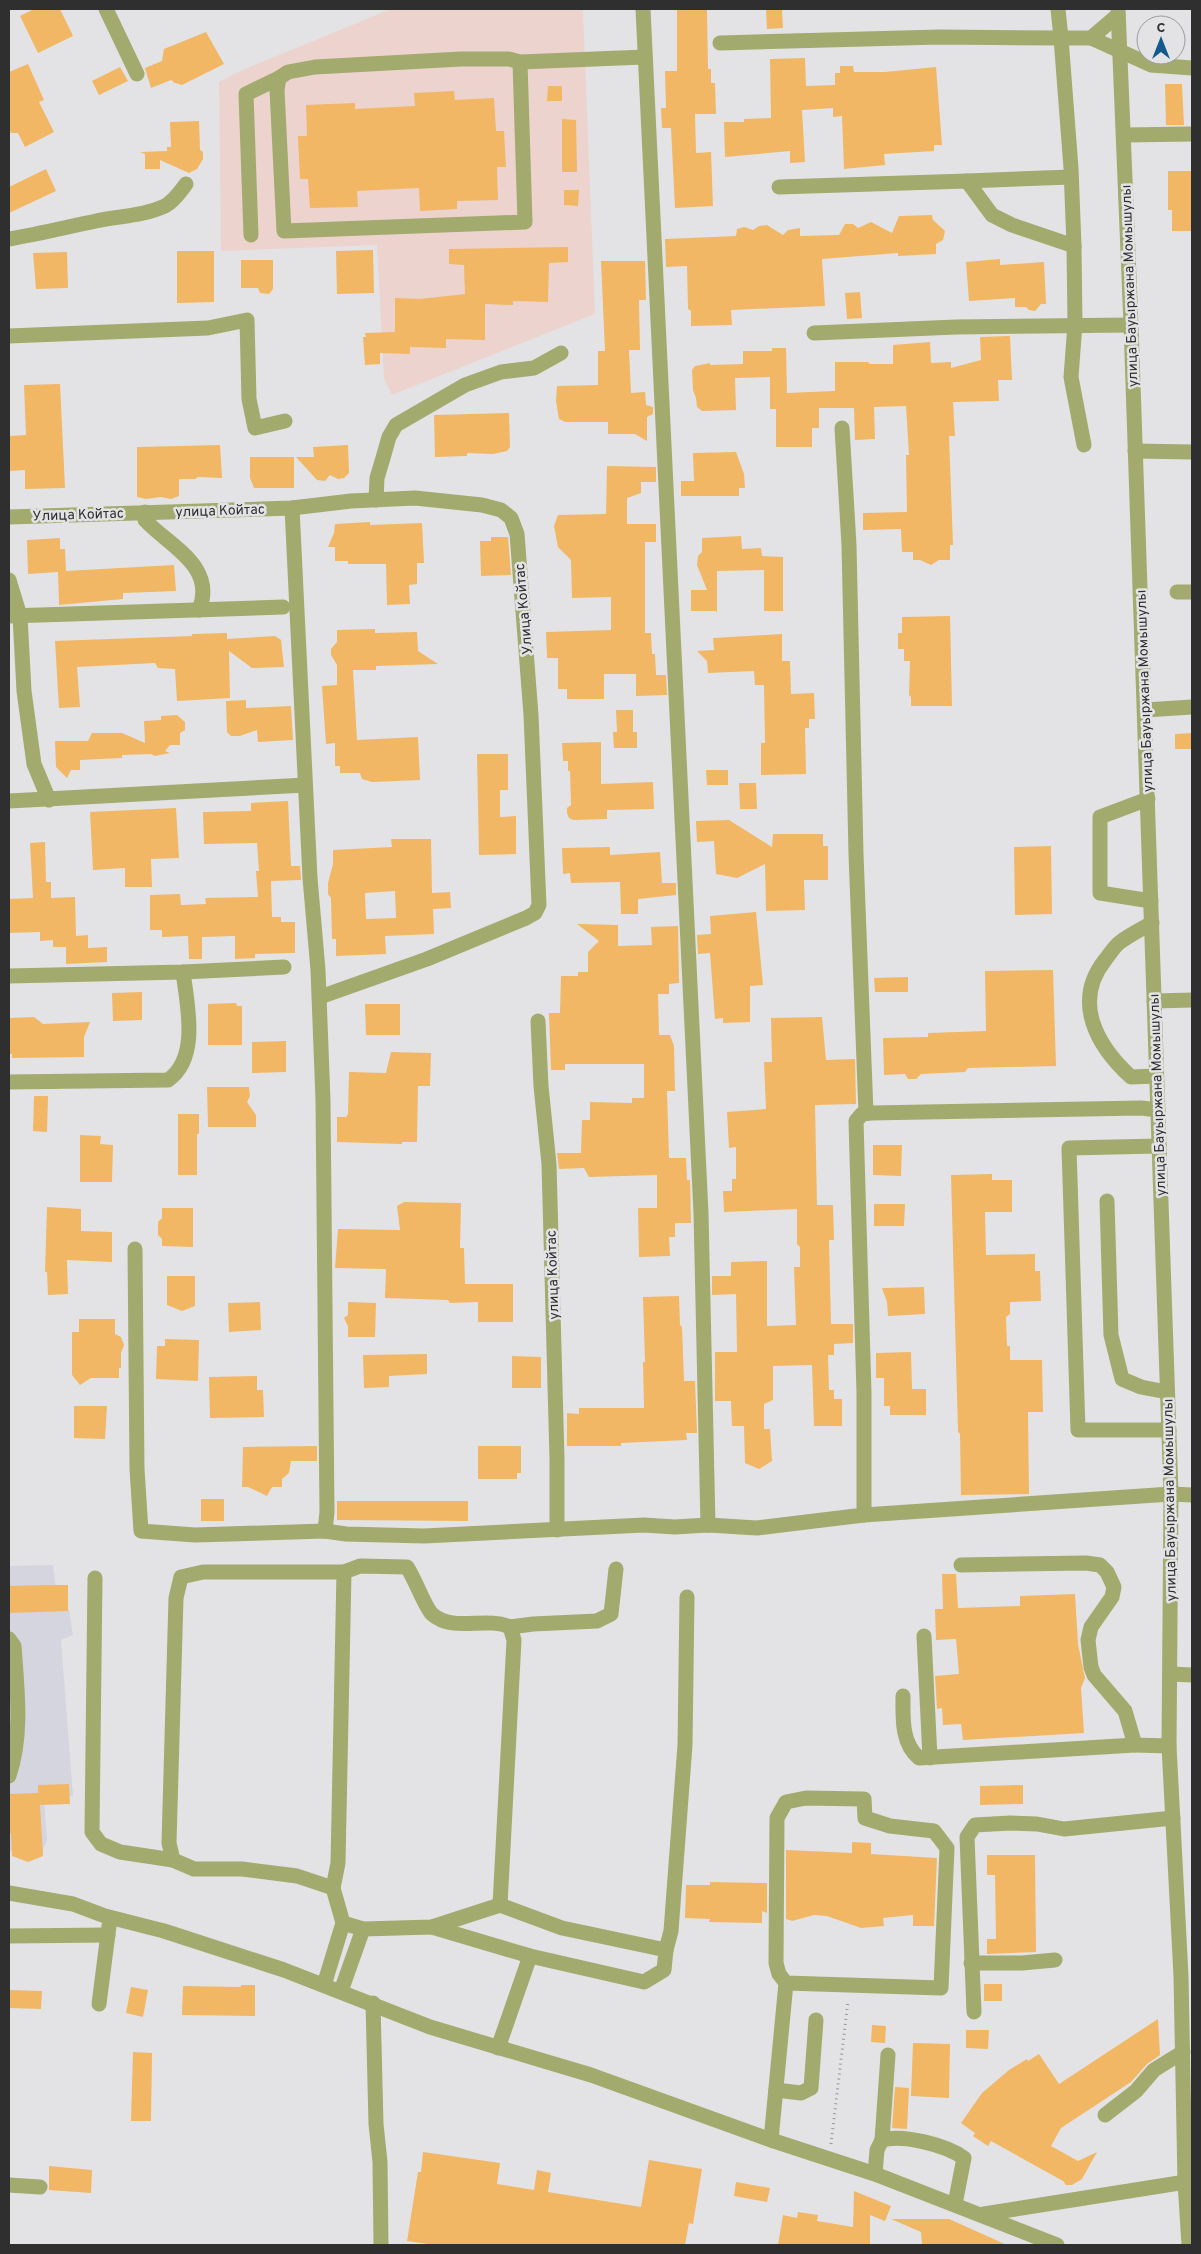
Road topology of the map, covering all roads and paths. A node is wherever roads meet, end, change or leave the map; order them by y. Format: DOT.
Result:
graph roads {
  1 [pos="106,9"];
  2 [pos="643,9"];
  3 [pos="1058,9"];
  4 [pos="1118,12"];
  5 [pos="1061,38"];
  6 [pos="1091,38"];
  7 [pos="720,43"];
  8 [pos="1119,51"];
  9 [pos="645,57"];
  10 [pos="520,62"];
  11 [pos="1192,68"];
  12 [pos="137,74"];
  13 [pos="279,78"];
  14 [pos="1192,134"];
  15 [pos="1124,135"];
  16 [pos="1071,177"];
  17 [pos="967,181"];
  18 [pos="186,184"];
  19 [pos="779,186"];
  20 [pos="251,236"];
  21 [pos="9,239"];
  22 [pos="1074,246"];
  23 [pos="1075,324"];
  24 [pos="1131,325"];
  25 [pos="814,333"];
  26 [pos="9,336"];
  27 [pos="561,354"];
  28 [pos="285,421"];
  29 [pos="842,428"];
  30 [pos="1084,445"];
  31 [pos="1135,451"];
  32 [pos="1192,452"];
  33 [pos="376,500"];
  34 [pos="292,508"];
  35 [pos="146,512"];
  36 [pos="9,517"];
  37 [pos="9,580"];
  38 [pos="1177,592"];
  39 [pos="1192,592"];
  40 [pos="283,607"];
  41 [pos="198,610"];
  42 [pos="14,616"];
  43 [pos="1192,707"];
  44 [pos="1145,710"];
  45 [pos="305,785"];
  46 [pos="1148,799"];
  47 [pos="49,800"];
  48 [pos="9,801"];
  49 [pos="1151,901"];
  50 [pos="1152,923"];
  51 [pos="284,967"];
  52 [pos="183,972"];
  53 [pos="9,976"];
  54 [pos="320,997"];
  55 [pos="1192,1000"];
  56 [pos="1154,1001"];
  57 [pos="538,1021"];
  58 [pos="1156,1076"];
  59 [pos="9,1082"];
  60 [pos="1158,1110"];
  61 [pos="866,1113"];
  62 [pos="1159,1146"];
  63 [pos="1107,1201"];
  64 [pos="135,1249"];
  65 [pos="1168,1392"];
  66 [pos="1169,1430"];
  67 [pos="1171,1494"];
  68 [pos="1192,1495"];
  69 [pos="864,1515"];
  70 [pos="708,1525"];
  71 [pos="557,1530"];
  72 [pos="324,1531"];
  73 [pos="961,1565"];
  74 [pos="616,1569"];
  75 [pos="344,1572"];
  76 [pos="95,1578"];
  77 [pos="687,1597"];
  78 [pos="510,1627"];
  79 [pos="924,1636"];
  80 [pos="9,1638"];
  81 [pos="1170,1674"];
  82 [pos="1192,1675"];
  83 [pos="903,1696"];
  84 [pos="1135,1745"];
  85 [pos="1170,1746"];
  86 [pos="930,1758"];
  87 [pos="9,1776"];
  88 [pos="1173,1818"];
  89 [pos="173,1860"];
  90 [pos="333,1888"];
  91 [pos="9,1893"];
  92 [pos="500,1905"];
  93 [pos="110,1917"];
  94 [pos="343,1923"];
  95 [pos="432,1927"];
  96 [pos="363,1929"];
  97 [pos="108,1935"];
  98 [pos="9,1936"];
  99 [pos="666,1950"];
  100 [pos="530,1956"];
  101 [pos="1054,1960"];
  102 [pos="971,1963"];
  103 [pos="786,1983"];
  104 [pos="324,1985"];
  105 [pos="850,1986"];
  106 [pos="341,1991"];
  107 [pos="373,2003"];
  108 [pos="99,2004"];
  109 [pos="974,2012"];
  110 [pos="816,2020"];
  111 [pos="498,2048"];
  112 [pos="1183,2052"];
  113 [pos="888,2055"];
  114 [pos="776,2090"];
  115 [pos="1188,2097"];
  116 [pos="1106,2115"];
  117 [pos="771,2140"];
  118 [pos="882,2140"];
  119 [pos="830,2159"];
  120 [pos="875,2174"];
  121 [pos="1189,2182"];
  122 [pos="9,2185"];
  123 [pos="40,2187"];
  124 [pos="955,2204"];
  125 [pos="983,2215"];
  126 [pos="381,2245"];
  127 [pos="1057,2245"];
  128 [pos="1189,2245"];
  1 -- 12 [label="street"];
  2 -- 9 [label="street"];
  3 -- 5 [label="street"];
  4 -- 6 [label="street"];
  4 -- 8 [label="street, улица Бауыржана Момышулы"];
  5 -- 6 [label="street"];
  5 -- 7 [label="street"];
  5 -- 16 [label="street"];
  6 -- 8 [label="street"];
  8 -- 11 [label="street"];
  8 -- 15 [label="street, улица Бауыржана Момышулы"];
  9 -- 10 [label="street"];
  9 -- 70 [label="street"];
  10 -- 13 [label="street"];
  10 -- 13 [label="street"];
  13 -- 20 [label="street"];
  14 -- 15 [label="street"];
  15 -- 24 [label="street, улица Бауыржана Момышулы"];
  16 -- 17 [label="street"];
  16 -- 22 [label="street"];
  17 -- 19 [label="street"];
  17 -- 22 [label="street"];
  18 -- 21 [label="street"];
  22 -- 23 [label="street"];
  23 -- 24 [label="street"];
  23 -- 25 [label="street"];
  23 -- 30 [label="street"];
  24 -- 31 [label="street, улица Бауыржана Момышулы"];
  26 -- 28 [label="street"];
  27 -- 33 [label="street"];
  29 -- 61 [label="street"];
  31 -- 32 [label="street"];
  31 -- 44 [label="street, улица Бауыржана Момышулы"];
  33 -- 34 [label="street, Улица Койтас"];
  33 -- 54 [label="street, Улица Койтас"];
  34 -- 35 [label="street, улица Койтас"];
  34 -- 45 [label="street"];
  35 -- 36 [label="street, Улица Койтас"];
  35 -- 41 [label="street"];
  37 -- 42 [label="street"];
  38 -- 39 [label="street"];
  40 -- 41 [label="street"];
  41 -- 42 [label="street"];
  42 -- 47 [label="street"];
  43 -- 44 [label="street"];
  44 -- 46 [label="street, улица Бауыржана Момышулы"];
  45 -- 47 [label="street"];
  45 -- 54 [label="street"];
  46 -- 49 [label="street, улица Бауыржана Момышулы"];
  46 -- 49 [label="street"];
  47 -- 48 [label="street"];
  49 -- 50 [label="street, улица Бауыржана Момышулы"];
  50 -- 56 [label="street, улица Бауыржана Момышулы"];
  50 -- 58 [label="street"];
  51 -- 52 [label="street"];
  52 -- 53 [label="street"];
  52 -- 59 [label="street"];
  54 -- 72 [label="street"];
  55 -- 56 [label="street"];
  56 -- 58 [label="street, улица Бауыржана Момышулы"];
  57 -- 71 [label="street, улица Койтас"];
  58 -- 60 [label="street, улица Бауыржана Момышулы"];
  60 -- 61 [label="street"];
  60 -- 62 [label="street, улица Бауыржана Момышулы"];
  61 -- 69 [label="street"];
  62 -- 65 [label="street, улица Бауыржана Момышулы"];
  62 -- 66 [label="street"];
  63 -- 65 [label="street"];
  64 -- 72 [label="street"];
  65 -- 66 [label="street, улица Бауыржана Момышулы"];
  66 -- 67 [label="street, улица Бауыржана Момышулы"];
  67 -- 68 [label="street"];
  67 -- 69 [label="street"];
  67 -- 81 [label="street, улица Бауыржана Момышулы"];
  69 -- 70 [label="street"];
  70 -- 71 [label="street"];
  71 -- 72 [label="street"];
  73 -- 84 [label="street"];
  74 -- 78 [label="street"];
  75 -- 78 [label="street"];
  75 -- 89 [label="street"];
  75 -- 90 [label="street"];
  76 -- 89 [label="street"];
  77 -- 99 [label="street"];
  78 -- 92 [label="street"];
  79 -- 86 [label="street"];
  80 -- 87 [label="street"];
  81 -- 82 [label="street"];
  81 -- 85 [label="street, улица Бауыржана Момышулы"];
  83 -- 86 [label="street"];
  84 -- 85 [label="street"];
  84 -- 86 [label="street"];
  85 -- 88 [label="street, улица Бауыржана Момышулы"];
  88 -- 102 [label="street"];
  88 -- 112 [label="street, улица Бауыржана Момышулы"];
  89 -- 90 [label="street"];
  90 -- 94 [label="street"];
  91 -- 93 [label="street"];
  92 -- 95 [label="street"];
  92 -- 99 [label="street"];
  93 -- 97 [label="street"];
  93 -- 104 [label="street"];
  94 -- 96 [label="street"];
  94 -- 104 [label="street"];
  95 -- 96 [label="street"];
  95 -- 100 [label="street"];
  96 -- 106 [label="street"];
  97 -- 98 [label="street"];
  97 -- 108 [label="street"];
  99 -- 100 [label="street"];
  100 -- 111 [label="street"];
  101 -- 102 [label="street"];
  102 -- 109 [label="street"];
  103 -- 105 [label="street"];
  103 -- 105 [label="street"];
  103 -- 114 [label="street"];
  104 -- 106 [label="street"];
  105 -- 119 [label="path"];
  106 -- 107 [label="street"];
  107 -- 111 [label="street"];
  107 -- 126 [label="street"];
  110 -- 114 [label="street"];
  111 -- 117 [label="street"];
  112 -- 115 [label="street, улица Бауыржана Момышулы"];
  112 -- 116 [label="street"];
  113 -- 118 [label="street"];
  114 -- 117 [label="street"];
  115 -- 121 [label="street, улица Бауыржана Момышулы"];
  117 -- 119 [label="street"];
  118 -- 120 [label="street"];
  118 -- 124 [label="street"];
  119 -- 120 [label="street"];
  120 -- 124 [label="street"];
  121 -- 125 [label="street"];
  121 -- 128 [label="street, улица Бауыржана Момышулы"];
  122 -- 123 [label="street"];
  124 -- 125 [label="street"];
  125 -- 127 [label="street"];
}
